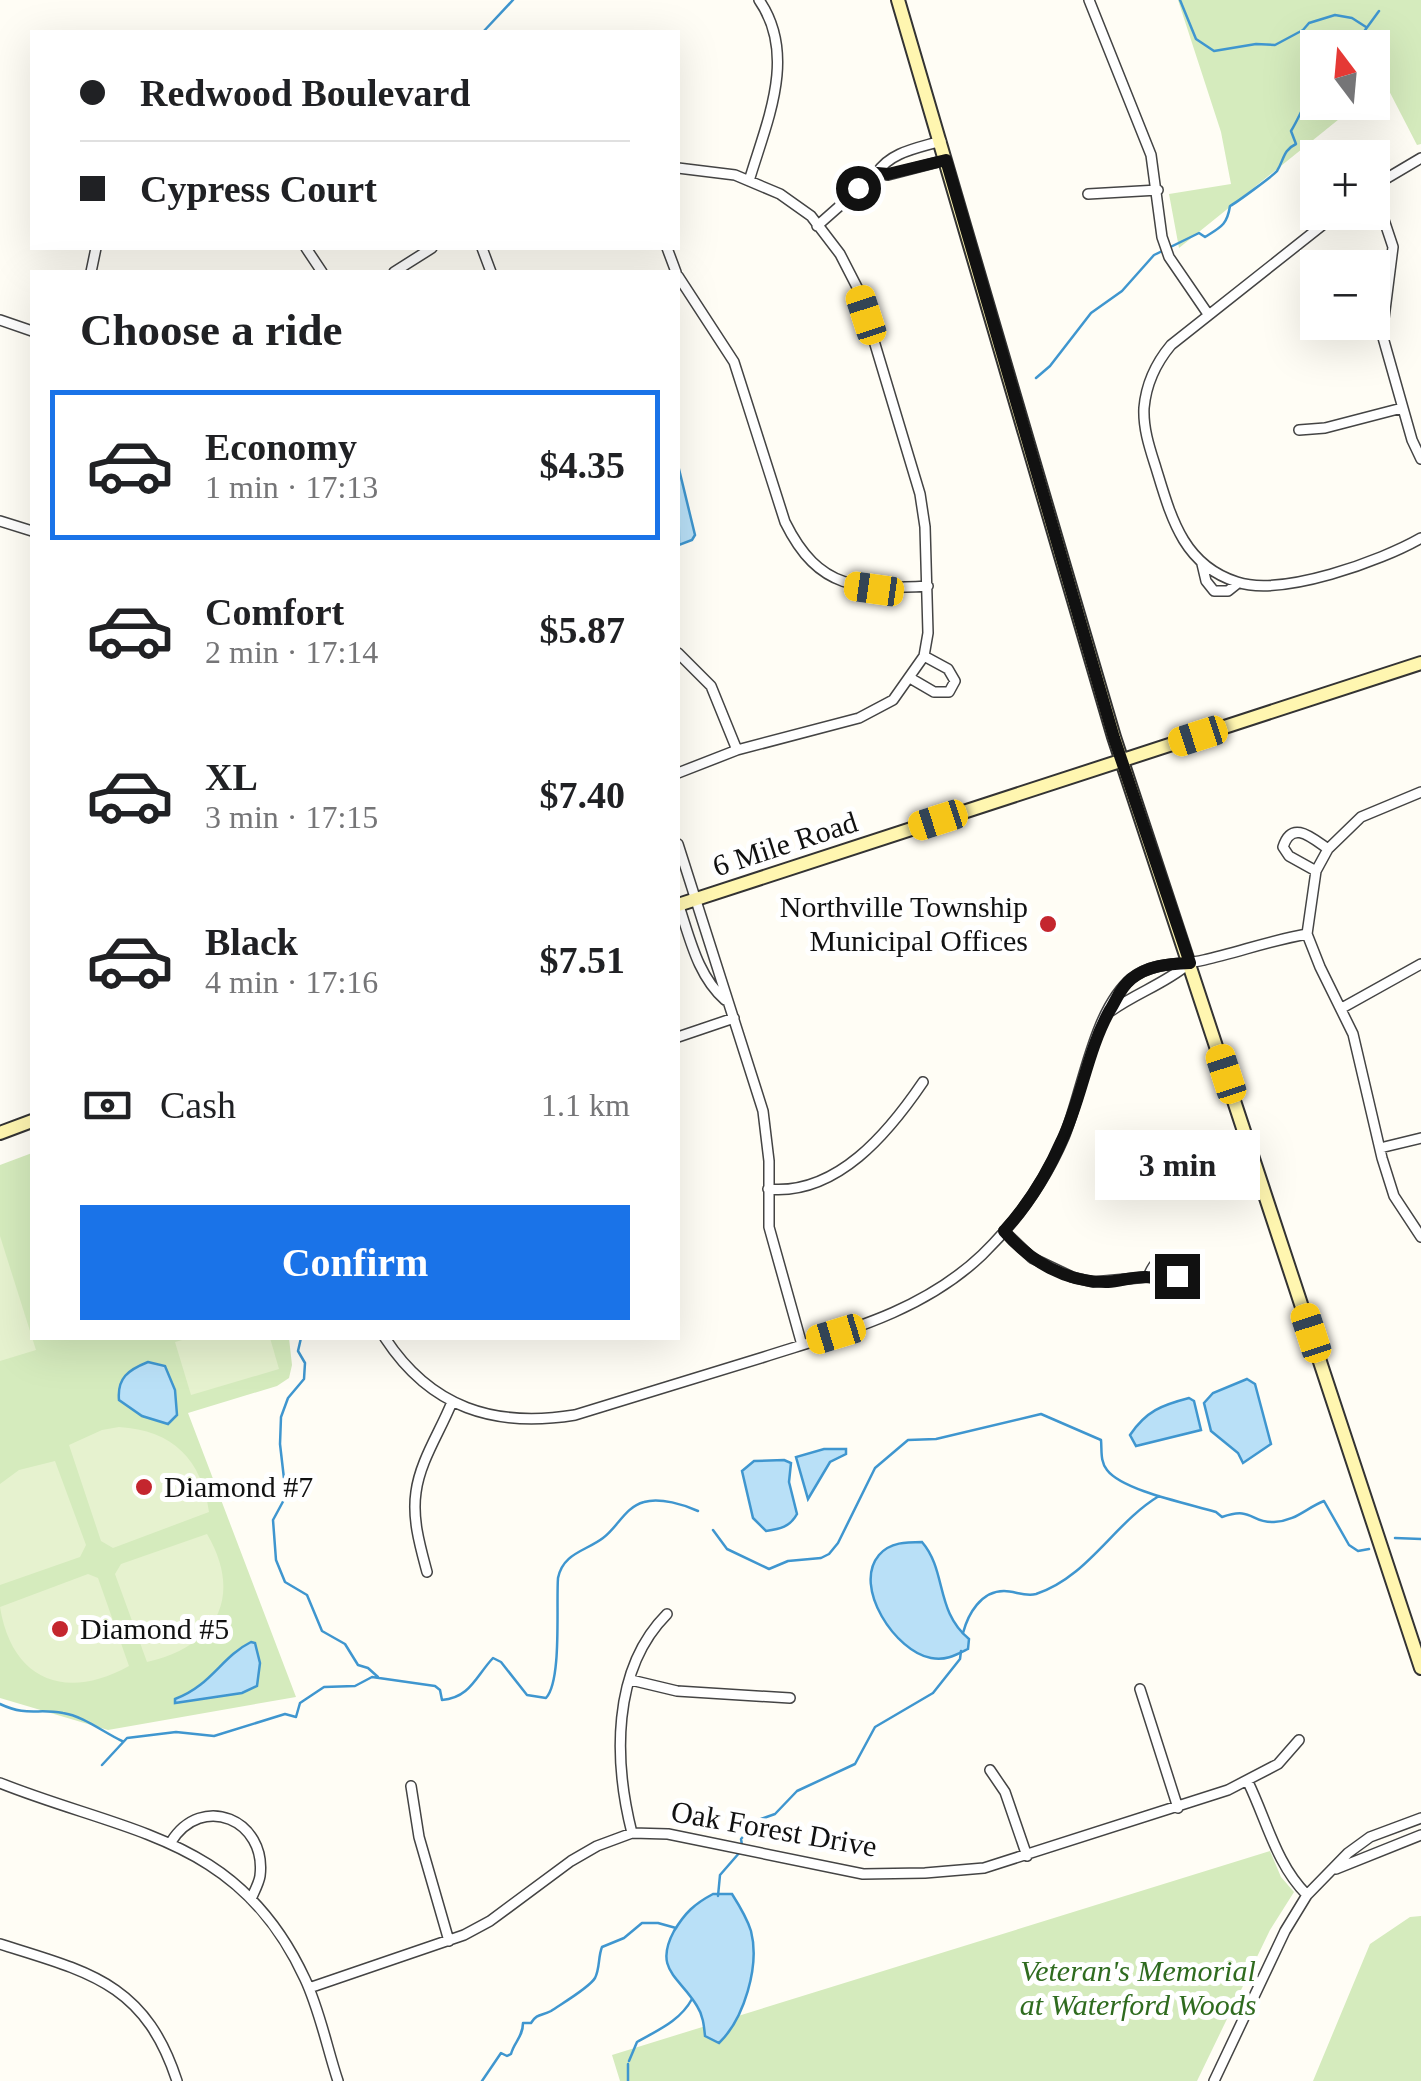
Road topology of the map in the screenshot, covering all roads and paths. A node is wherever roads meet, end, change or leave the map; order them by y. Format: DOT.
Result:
graph roads {
  1 [pos="759,0"];
  2 [pos="898,0"];
  3 [pos="1089,0"];
  4 [pos="941,141"];
  5 [pos="1421,158"];
  6 [pos="946,160"];
  7 [pos="680,168"];
  8 [pos="877,173"];
  9 [pos="1390,177"];
  10 [pos="749,181"];
  11 [pos="1158,190"];
  12 [pos="1088,194"];
  13 [pos="817,226"];
  14 [pos="1316,230"];
  15 [pos="1387,230"];
  16 [pos="429,250"];
  17 [pos="397,270"];
  18 [pos="680,279"];
  19 [pos="1208,314"];
  20 [pos="1,322"];
  21 [pos="30,330"];
  22 [pos="1402,408"];
  23 [pos="1299,430"];
  24 [pos="1421,458"];
  25 [pos="0,521"];
  26 [pos="30,531"];
  27 [pos="1421,538"];
  28 [pos="1202,564"];
  29 [pos="1238,583"];
  30 [pos="928,586"];
  31 [pos="680,655"];
  32 [pos="924,656"];
  33 [pos="1421,663"];
  34 [pos="910,678"];
  35 [pos="738,750"];
  36 [pos="1123,760"];
  37 [pos="680,773"];
  38 [pos="1421,792"];
  39 [pos="1328,849"];
  40 [pos="680,850"];
  41 [pos="1316,871"];
  42 [pos="696,899"];
  43 [pos="680,903"];
  44 [pos="680,909"];
  45 [pos="1307,934"];
  46 [pos="1190,963"];
  47 [pos="1421,964"];
  48 [pos="726,1001"];
  49 [pos="1342,1008"];
  50 [pos="1110,1012"];
  51 [pos="734,1018"];
  52 [pos="680,1037"];
  53 [pos="923,1082"];
  54 [pos="30,1121"];
  55 [pos="0,1133"];
  56 [pos="1421,1138"];
  57 [pos="1380,1148"];
  58 [pos="768,1190"];
  59 [pos="1004,1231"];
  60 [pos="1421,1237"];
  61 [pos="1148,1276"];
  62 [pos="387,1340"];
  63 [pos="802,1345"];
  64 [pos="452,1402"];
  65 [pos="427,1572"];
  66 [pos="667,1614"];
  67 [pos="1421,1668"];
  68 [pos="631,1680"];
  69 [pos="1140,1688"];
  70 [pos="790,1698"];
  71 [pos="1298,1740"];
  72 [pos="990,1770"];
  73 [pos="1248,1782"];
  74 [pos="0,1783"];
  75 [pos="410,1786"];
  76 [pos="1178,1808"];
  77 [pos="1421,1818"];
  78 [pos="632,1834"];
  79 [pos="1421,1835"];
  80 [pos="172,1842"];
  81 [pos="1027,1856"];
  82 [pos="1334,1870"];
  83 [pos="1307,1895"];
  84 [pos="251,1899"];
  85 [pos="449,1941"];
  86 [pos="0,1944"];
  87 [pos="309,1988"];
  88 [pos="177,2081"];
  89 [pos="338,2081"];
  90 [pos="1214,2081"];
  1 -- 10 [label="street"];
  2 -- 4 [label="main road"];
  3 -- 11 [label="street"];
  4 -- 6 [label="main road"];
  4 -- 8 [label="street"];
  5 -- 9 [label="street"];
  6 -- 8 [label="street"];
  6 -- 36 [label="main road"];
  7 -- 10 [label="street"];
  8 -- 13 [label="street"];
  10 -- 13 [label="street"];
  11 -- 12 [label="street"];
  11 -- 19 [label="street"];
  13 -- 30 [label="street"];
  14 -- 19 [label="street"];
  15 -- 22 [label="street"];
  16 -- 17 [label="street"];
  18 -- 30 [label="street"];
  19 -- 28 [label="street"];
  20 -- 21 [label="street"];
  22 -- 23 [label="street"];
  22 -- 24 [label="street"];
  25 -- 26 [label="street"];
  27 -- 29 [label="street"];
  28 -- 29 [label="street"];
  28 -- 29 [label="street"];
  30 -- 32 [label="street"];
  31 -- 35 [label="street"];
  32 -- 34 [label="street"];
  32 -- 34 [label="street"];
  33 -- 36 [label="main road, 6 Mile Road"];
  34 -- 35 [label="street"];
  35 -- 37 [label="street"];
  36 -- 42 [label="main road, 6 Mile Road"];
  36 -- 46 [label="main road"];
  38 -- 39 [label="street"];
  39 -- 41 [label="street"];
  39 -- 41 [label="street"];
  40 -- 42 [label="street"];
  41 -- 45 [label="street"];
  42 -- 43 [label="main road, 6 Mile Road"];
  42 -- 48 [label="street"];
  44 -- 48 [label="street"];
  45 -- 46 [label="street"];
  45 -- 49 [label="street"];
  46 -- 50 [label="street"];
  46 -- 50 [label="street"];
  46 -- 67 [label="main road"];
  47 -- 49 [label="street"];
  48 -- 51 [label="street"];
  49 -- 57 [label="street"];
  50 -- 59 [label="street"];
  51 -- 52 [label="street"];
  51 -- 58 [label="street"];
  53 -- 58 [label="street"];
  54 -- 55 [label="main road"];
  56 -- 57 [label="street"];
  57 -- 60 [label="street"];
  58 -- 63 [label="street"];
  59 -- 61 [label="street"];
  59 -- 63 [label="street"];
  62 -- 64 [label="street"];
  63 -- 64 [label="street"];
  64 -- 65 [label="street"];
  66 -- 68 [label="street"];
  68 -- 70 [label="street"];
  68 -- 78 [label="street"];
  69 -- 76 [label="street"];
  71 -- 73 [label="street, Oak Forest Drive"];
  72 -- 81 [label="street"];
  73 -- 76 [label="street, Oak Forest Drive"];
  73 -- 83 [label="street"];
  74 -- 80 [label="street"];
  75 -- 85 [label="street"];
  76 -- 81 [label="street, Oak Forest Drive"];
  77 -- 82 [label="street"];
  78 -- 81 [label="street, Oak Forest Drive"];
  78 -- 85 [label="street, Oak Forest Drive"];
  79 -- 82 [label="street"];
  80 -- 84 [label="street"];
  80 -- 84 [label="street"];
  82 -- 83 [label="street"];
  83 -- 90 [label="street"];
  84 -- 87 [label="street"];
  85 -- 87 [label="street, Oak Forest Drive"];
  86 -- 88 [label="street"];
  87 -- 89 [label="street"];
}
